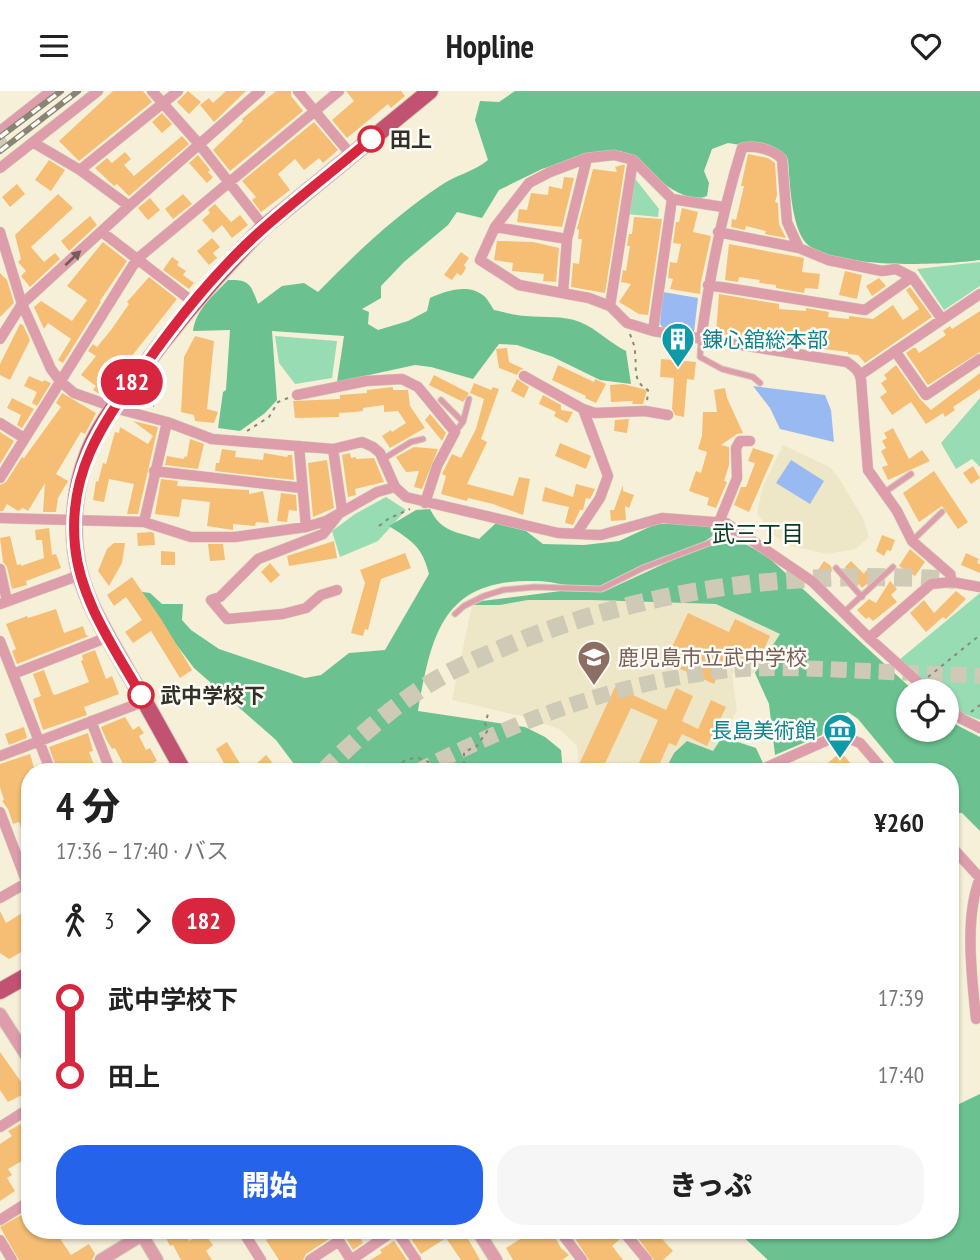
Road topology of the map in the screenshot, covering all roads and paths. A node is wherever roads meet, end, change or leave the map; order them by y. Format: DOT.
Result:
graph roads {
  1 [pos="51,91"];
  2 [pos="98,91"];
  3 [pos="152,91"];
  4 [pos="178,91"];
  5 [pos="260,91"];
  6 [pos="299,91"];
  7 [pos="339,91"];
  8 [pos="430,91"];
  9 [pos="163,103"];
  10 [pos="315,110"];
  11 [pos="0,131"];
  12 [pos="34,143"];
  13 [pos="199,144"];
  14 [pos="352,156"];
  15 [pos="587,158"];
  16 [pos="633,160"];
  17 [pos="0,168"];
  18 [pos="80,170"];
  19 [pos="229,182"];
  20 [pos="672,199"];
  21 [pos="129,206"];
  22 [pos="723,207"];
  23 [pos="264,227"];
  24 [pos="495,227"];
  25 [pos="0,232"];
  26 [pos="102,232"];
  27 [pos="718,232"];
  28 [pos="568,239"];
  29 [pos="799,248"];
  30 [pos="3,258"];
  31 [pos="136,259"];
  32 [pos="912,277"];
  33 [pos="708,285"];
  34 [pos="563,293"];
  35 [pos="980,294"];
  36 [pos="193,302"];
  37 [pos="22,304"];
  38 [pos="610,306"];
  39 [pos="942,319"];
  40 [pos="627,323"];
  41 [pos="653,331"];
  42 [pos="0,339"];
  43 [pos="701,340"];
  44 [pos="895,351"];
  45 [pos="980,359"];
  46 [pos="860,375"];
  47 [pos="524,376"];
  48 [pos="60,381"];
  49 [pos="760,383"];
  50 [pos="297,395"];
  51 [pos="469,399"];
  52 [pos="441,400"];
  53 [pos="114,407"];
  54 [pos="583,409"];
  55 [pos="645,411"];
  56 [pos="668,415"];
  57 [pos="167,422"];
  58 [pos="463,422"];
  59 [pos="0,423"];
  60 [pos="456,432"];
  61 [pos="24,438"];
  62 [pos="424,439"];
  63 [pos="236,441"];
  64 [pos="750,441"];
  65 [pos="299,446"];
  66 [pos="333,449"];
  67 [pos="383,460"];
  68 [pos="154,471"];
  69 [pos="911,474"];
  70 [pos="0,478"];
  71 [pos="395,487"];
  72 [pos="302,488"];
  73 [pos="884,492"];
  74 [pos="422,502"];
  75 [pos="342,510"];
  76 [pos="942,512"];
  77 [pos="0,518"];
  78 [pos="74,522"];
  79 [pos="144,522"];
  80 [pos="719,522"];
  81 [pos="379,526"];
  82 [pos="306,527"];
  83 [pos="738,532"];
  84 [pos="576,534"];
  85 [pos="912,541"];
  86 [pos="893,567"];
  87 [pos="836,568"];
  88 [pos="0,569"];
  89 [pos="80,575"];
  90 [pos="952,582"];
  91 [pos="980,587"];
  92 [pos="337,590"];
  93 [pos="862,597"];
  94 [pos="4,603"];
  95 [pos="844,613"];
  96 [pos="455,614"];
  97 [pos="980,635"];
  98 [pos="108,637"];
  99 [pos="869,638"];
  100 [pos="0,641"];
  101 [pos="13,674"];
  102 [pos="914,679"];
  103 [pos="925,679"];
  104 [pos="145,701"];
  105 [pos="488,714"];
  106 [pos="959,716"];
  107 [pos="91,721"];
  108 [pos="980,728"];
  109 [pos="39,742"];
  110 [pos="0,756"];
  111 [pos="47,763"];
  112 [pos="107,763"];
  113 [pos="179,763"];
  114 [pos="399,763"];
  115 [pos="432,763"];
  116 [pos="464,763"];
  117 [pos="777,763"];
  118 [pos="877,763"];
  119 [pos="0,812"];
  120 [pos="959,855"];
  121 [pos="21,864"];
  122 [pos="980,878"];
  123 [pos="21,886"];
  124 [pos="0,898"];
  125 [pos="21,979"];
  126 [pos="0,991"];
  127 [pos="0,1014"];
  128 [pos="976,1019"];
  129 [pos="21,1047"];
  130 [pos="21,1114"];
  131 [pos="0,1127"];
  132 [pos="21,1207"];
  133 [pos="0,1220"];
  134 [pos="132,1239"];
  135 [pos="146,1239"];
  136 [pos="248,1239"];
  137 [pos="382,1239"];
  138 [pos="401,1239"];
  139 [pos="483,1239"];
  140 [pos="566,1239"];
  141 [pos="630,1239"];
  142 [pos="0,1240"];
  143 [pos="339,1241"];
  144 [pos="12,1260"];
  145 [pos="101,1260"];
  146 [pos="157,1260"];
  147 [pos="261,1260"];
  148 [pos="310,1260"];
  149 [pos="416,1260"];
  150 [pos="496,1260"];
  151 [pos="582,1260"];
  152 [pos="647,1260"];
  1 -- 11 [label="street"];
  2 -- 12 [label="street"];
  3 -- 9 [label="street"];
  4 -- 9 [label="street"];
  5 -- 13 [label="street"];
  6 -- 10 [label="street"];
  7 -- 10 [label="street"];
  8 -- 14 [label="main road"];
  9 -- 13 [label="street"];
  9 -- 18 [label="street"];
  10 -- 14 [label="street"];
  10 -- 19 [label="street"];
  12 -- 17 [label="street"];
  12 -- 18 [label="street"];
  13 -- 19 [label="street"];
  13 -- 21 [label="street"];
  14 -- 23 [label="main road"];
  15 -- 16 [label="street"];
  15 -- 24 [label="street"];
  15 -- 28 [label="street"];
  16 -- 20 [label="street"];
  16 -- 38 [label="street"];
  18 -- 21 [label="street"];
  19 -- 23 [label="street"];
  19 -- 31 [label="street"];
  20 -- 22 [label="street"];
  20 -- 41 [label="street"];
  21 -- 26 [label="street"];
  22 -- 27 [label="street"];
  22 -- 29 [label="street"];
  23 -- 36 [label="main road"];
  24 -- 28 [label="street"];
  24 -- 34 [label="street"];
  25 -- 30 [label="street"];
  26 -- 31 [label="street"];
  37 -- 26 [label="street, one-way"];
  27 -- 29 [label="street"];
  27 -- 33 [label="street"];
  28 -- 34 [label="street"];
  29 -- 32 [label="street"];
  30 -- 37 [label="street"];
  31 -- 36 [label="street"];
  31 -- 48 [label="street"];
  32 -- 33 [label="street"];
  32 -- 39 [label="street"];
  33 -- 43 [label="street"];
  34 -- 38 [label="street"];
  35 -- 39 [label="street"];
  36 -- 53 [label="main road"];
  37 -- 42 [label="street"];
  37 -- 48 [label="street"];
  38 -- 40 [label="street"];
  39 -- 44 [label="street"];
  40 -- 41 [label="street"];
  40 -- 55 [label="path"];
  41 -- 43 [label="street"];
  43 -- 46 [label="street"];
  43 -- 49 [label="lane"];
  44 -- 45 [label="street"];
  44 -- 46 [label="street"];
  46 -- 73 [label="street"];
  47 -- 54 [label="street"];
  48 -- 53 [label="street"];
  48 -- 61 [label="street"];
  50 -- 60 [label="street"];
  50 -- 63 [label="path"];
  51 -- 58 [label="lane"];
  52 -- 58 [label="lane"];
  53 -- 57 [label="street"];
  53 -- 78 [label="main road"];
  54 -- 55 [label="street"];
  54 -- 84 [label="street"];
  55 -- 56 [label="street"];
  57 -- 63 [label="street"];
  57 -- 68 [label="street"];
  58 -- 60 [label="lane"];
  59 -- 61 [label="street"];
  60 -- 74 [label="street"];
  61 -- 70 [label="street"];
  62 -- 67 [label="lane"];
  63 -- 65 [label="street"];
  64 -- 80 [label="street"];
  65 -- 66 [label="street"];
  65 -- 72 [label="street"];
  66 -- 67 [label="street"];
  66 -- 75 [label="street"];
  67 -- 71 [label="street"];
  68 -- 72 [label="street"];
  68 -- 79 [label="street"];
  69 -- 73 [label="lane"];
  71 -- 74 [label="street"];
  71 -- 75 [label="street"];
  72 -- 82 [label="street"];
  73 -- 85 [label="street"];
  74 -- 81 [label="path"];
  74 -- 84 [label="street"];
  75 -- 82 [label="street"];
  75 -- 92 [label="street"];
  76 -- 85 [label="lane"];
  77 -- 78 [label="street"];
  78 -- 79 [label="street"];
  78 -- 89 [label="main road"];
  79 -- 82 [label="street"];
  80 -- 83 [label="street"];
  80 -- 84 [label="street"];
  83 -- 95 [label="street"];
  83 -- 96 [label="lane"];
  85 -- 90 [label="street"];
  86 -- 93 [label="lane"];
  87 -- 93 [label="lane"];
  88 -- 94 [label="street"];
  89 -- 94 [label="street"];
  89 -- 98 [label="main road"];
  90 -- 91 [label="street"];
  90 -- 99 [label="street"];
  93 -- 95 [label="lane"];
  95 -- 99 [label="street"];
  97 -- 103 [label="path"];
  98 -- 101 [label="street"];
  98 -- 104 [label="main road"];
  99 -- 102 [label="street"];
  100 -- 101 [label="street"];
  101 -- 109 [label="street"];
  104 -- 107 [label="street"];
  104 -- 113 [label="main road"];
  105 -- 116 [label="path"];
  106 -- 108 [label="street"];
  107 -- 109 [label="street"];
  107 -- 112 [label="street"];
  109 -- 110 [label="street"];
  109 -- 111 [label="street"];
  114 -- 115 [label="path"];
  117 -- 118 [label="street"];
  119 -- 121 [label="street"];
  120 -- 122 [label="street"];
  122 -- 128 [label="street"];
  123 -- 124 [label="street"];
  125 -- 126 [label="main road"];
  127 -- 129 [label="street"];
  130 -- 131 [label="street"];
  132 -- 133 [label="street"];
  134 -- 145 [label="street"];
  135 -- 146 [label="street"];
  136 -- 147 [label="street"];
  137 -- 143 [label="street"];
  138 -- 149 [label="street"];
  139 -- 150 [label="street"];
  140 -- 151 [label="street"];
  141 -- 152 [label="street"];
  142 -- 144 [label="street"];
  143 -- 148 [label="street"];
}
